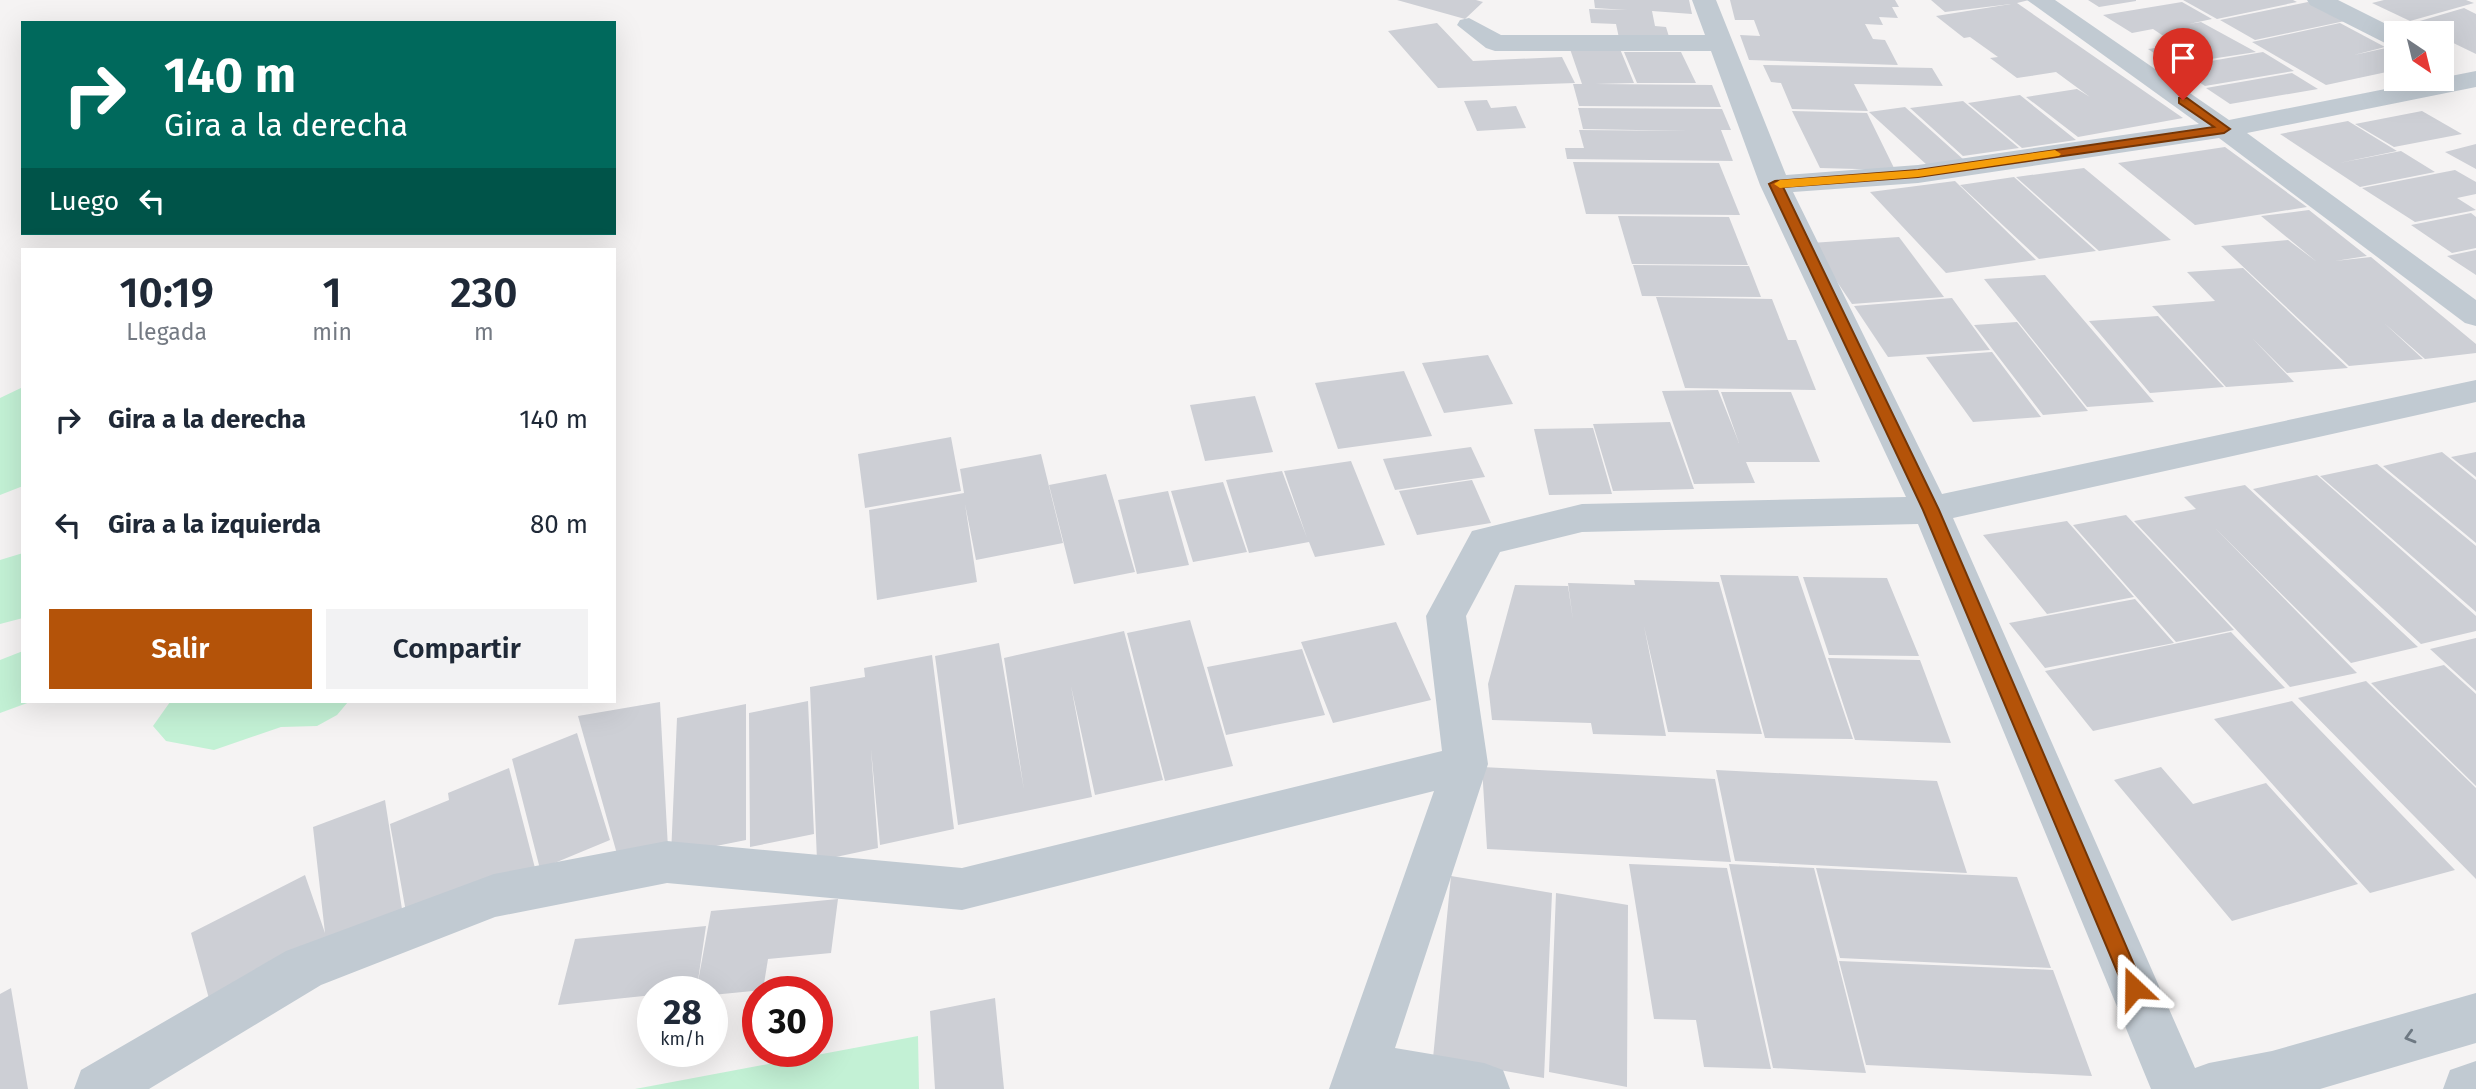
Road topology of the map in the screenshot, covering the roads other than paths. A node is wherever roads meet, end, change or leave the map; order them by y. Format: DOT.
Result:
graph roads {
  1 [pos="1704,0"];
  2 [pos="2039,0"];
  3 [pos="2319,0"];
  4 [pos="1469,24"];
  5 [pos="2384,33"];
  6 [pos="1719,43"];
  7 [pos="2454,68"];
  8 [pos="2476,79"];
  9 [pos="2224,129"];
  10 [pos="1775,184"];
  11 [pos="2476,316"];
  12 [pos="2476,391"];
  13 [pos="1931,510"];
  14 [pos="1466,764"];
  15 [pos="2476,1018"];
  16 [pos="1359,1079"];
  17 [pos="2476,1087"];
  18 [pos="100,1089"];
  19 [pos="1484,1089"];
  20 [pos="2177,1089"];
  21 [pos="2209,1089"];
  22 [pos="2469,1089"];
  1 -- 6 [label="street"];
  2 -- 9 [label="street"];
  3 -- 5 [label="street"];
  4 -- 6 [label="street"];
  6 -- 10 [label="street"];
  7 -- 8 [label="street"];
  8 -- 9 [label="street"];
  9 -- 10 [label="street"];
  9 -- 11 [label="street"];
  10 -- 13 [label="street"];
  12 -- 13 [label="street"];
  13 -- 14 [label="street"];
  13 -- 20 [label="street"];
  14 -- 16 [label="street"];
  14 -- 18 [label="street"];
  15 -- 21 [label="street, one-way"];
  16 -- 19 [label="street"];
  17 -- 22 [label="street"];
}
